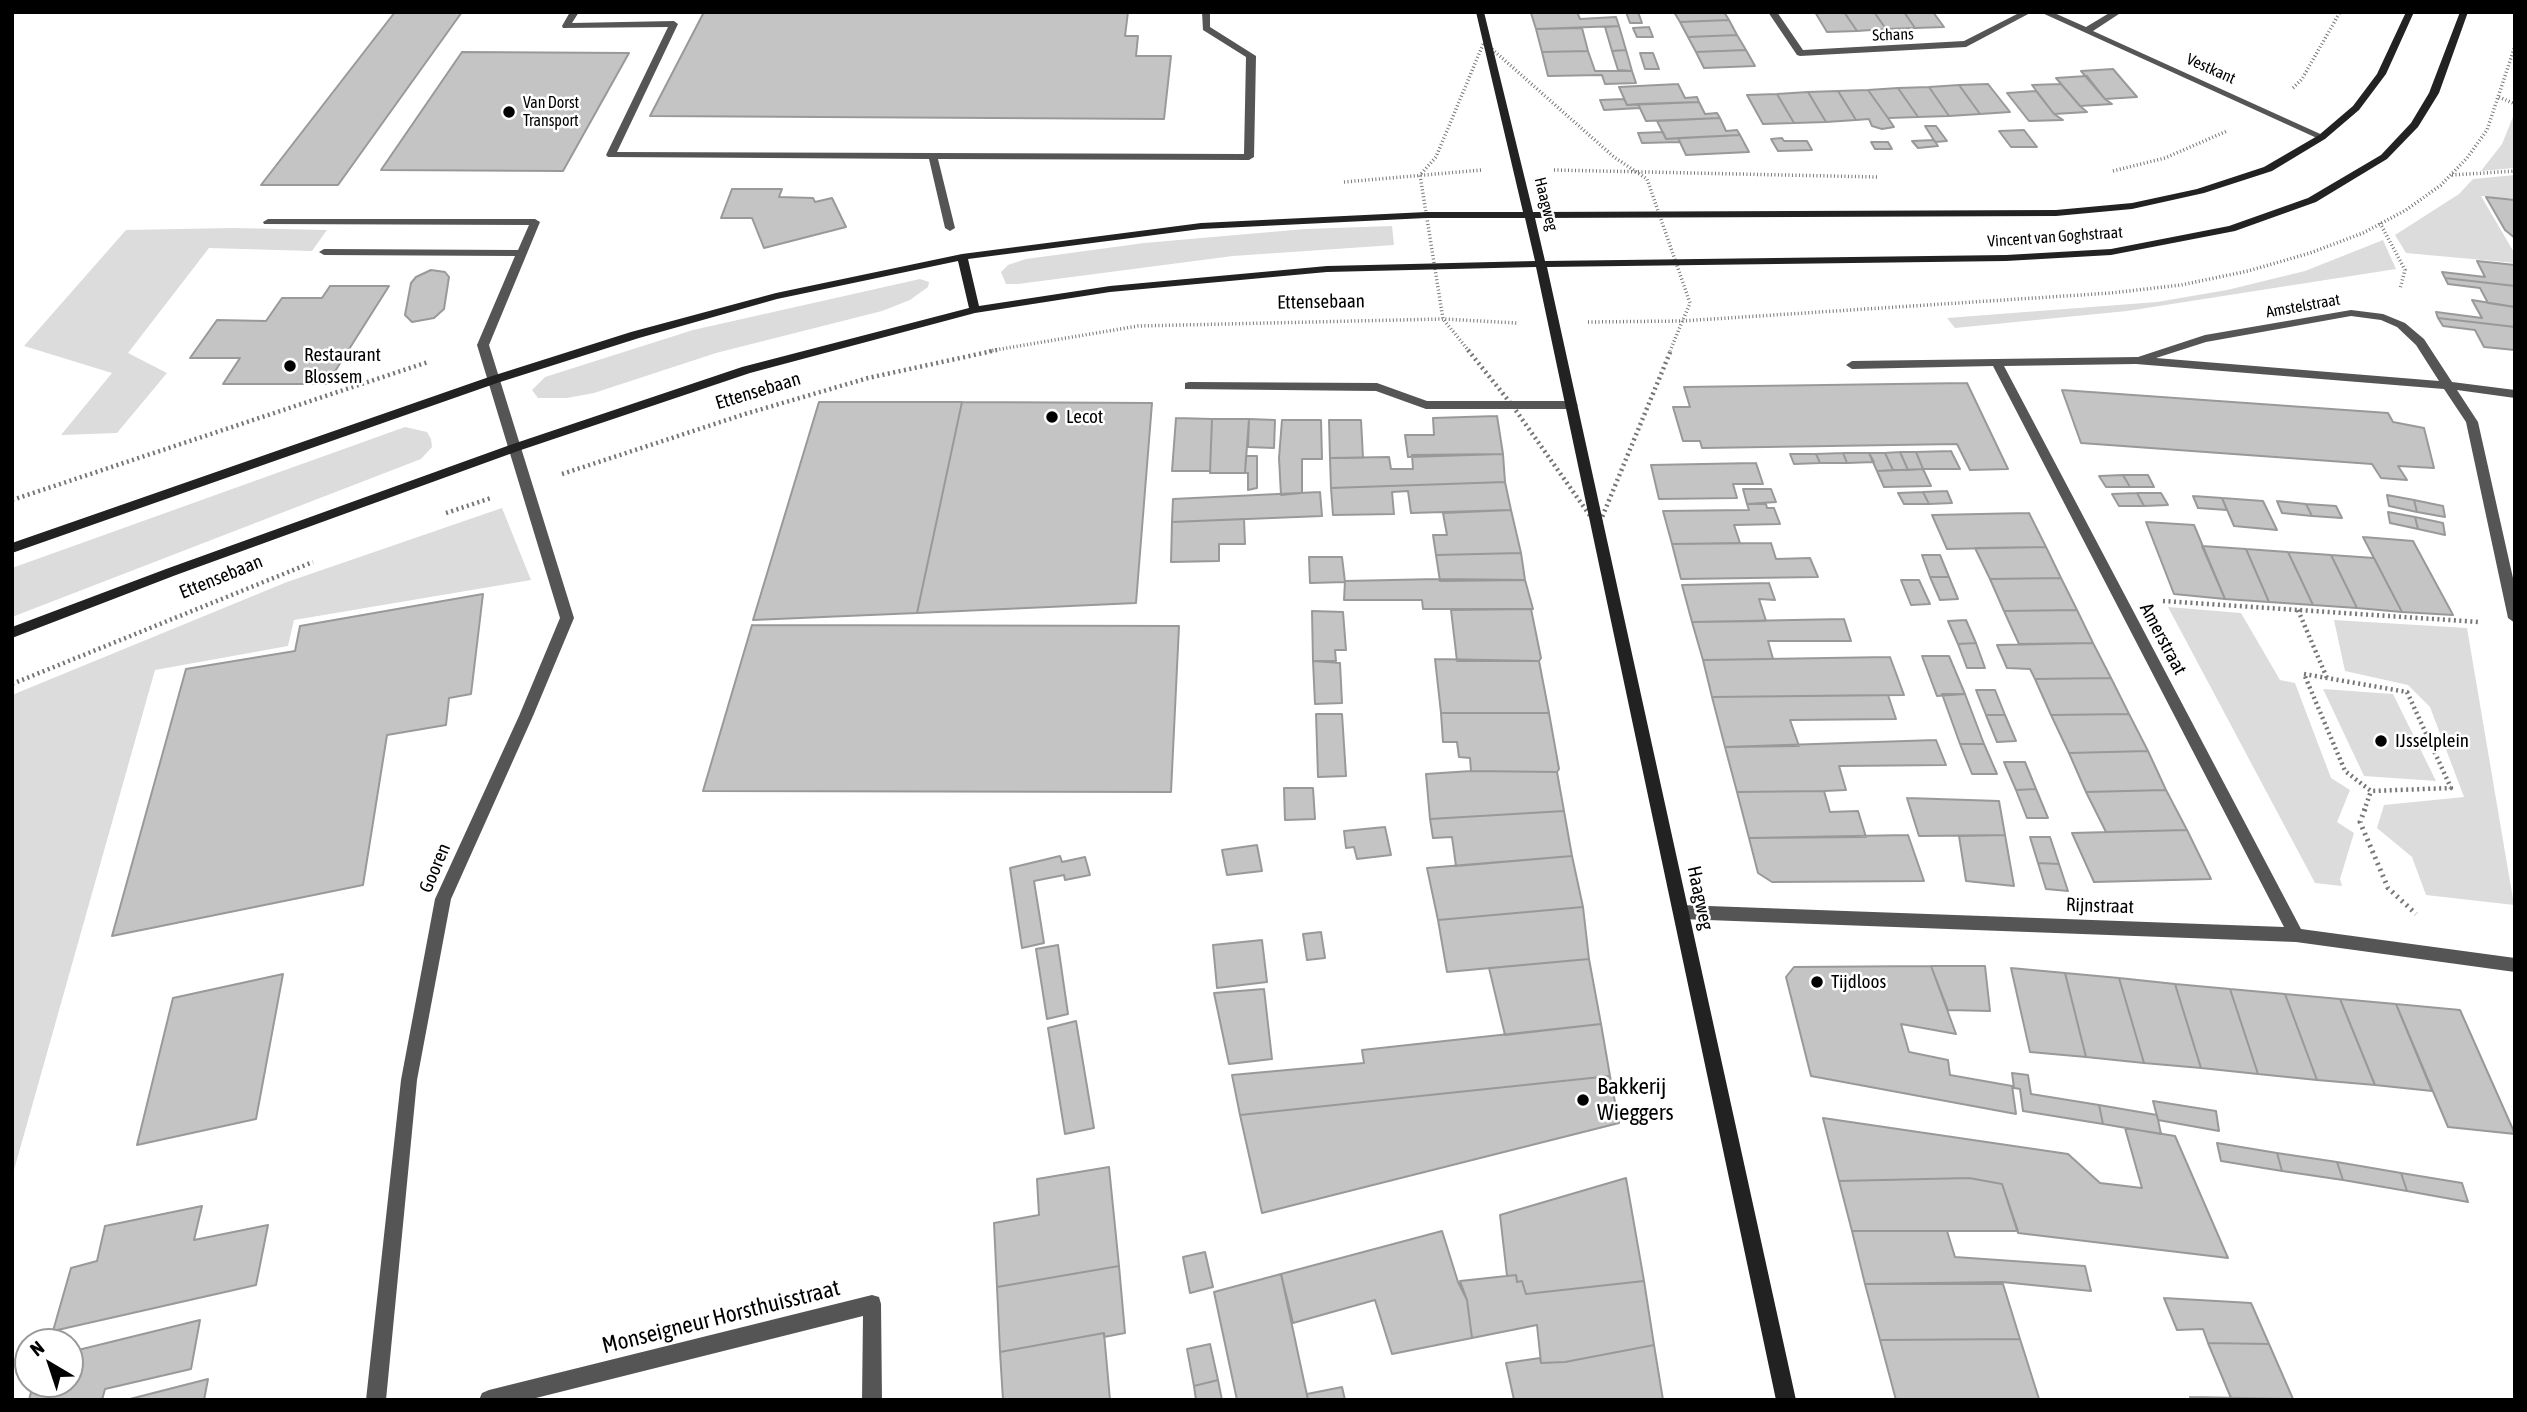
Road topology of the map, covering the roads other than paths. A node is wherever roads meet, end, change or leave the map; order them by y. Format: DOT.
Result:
graph roads {
  1 [pos="575,12"];
  2 [pos="1206,12"];
  3 [pos="1480,12"];
  4 [pos="1772,12"];
  5 [pos="2028,12"];
  6 [pos="2044,12"];
  7 [pos="2118,12"];
  8 [pos="2410,12"];
  9 [pos="2464,12"];
  10 [pos="2086,31"];
  11 [pos="2322,137"];
  12 [pos="933,156"];
  13 [pos="1528,214"];
  14 [pos="268,222"];
  15 [pos="950,228"];
  16 [pos="324,252"];
  17 [pos="521,253"];
  18 [pos="962,257"];
  19 [pos="1541,264"];
  20 [pos="975,310"];
  21 [pos="2136,360"];
  22 [pos="1996,361"];
  23 [pos="1852,365"];
  24 [pos="493,380"];
  25 [pos="2447,384"];
  26 [pos="1189,386"];
  27 [pos="2515,394"];
  28 [pos="1572,405"];
  29 [pos="514,448"];
  30 [pos="12,548"];
  31 [pos="2515,618"];
  32 [pos="12,633"];
  33 [pos="1681,912"];
  34 [pos="2296,934"];
  35 [pos="2515,965"];
  36 [pos="376,1400"];
  37 [pos="489,1400"];
  38 [pos="872,1400"];
  39 [pos="1786,1400"];
  1 -- 12 [label="street"];
  2 -- 12 [label="street"];
  3 -- 13 [label="main road, Haagweg"];
  4 -- 5 [label="street, Schans"];
  6 -- 10 [label="street, Vestkant"];
  7 -- 10 [label="street"];
  8 -- 11 [label="main road, Vincent van Goghstraat"];
  9 -- 19 [label="main road, Vincent van Goghstraat"];
  10 -- 11 [label="street, Vestkant"];
  11 -- 13 [label="main road, Vincent van Goghstraat"];
  12 -- 15 [label="street"];
  13 -- 18 [label="main road"];
  13 -- 19 [label="main road, Haagweg"];
  14 -- 17 [label="street"];
  16 -- 17 [label="street"];
  17 -- 24 [label="street"];
  18 -- 20 [label="main road"];
  18 -- 24 [label="main road"];
  19 -- 20 [label="main road, Ettensebaan"];
  19 -- 28 [label="main road, Haagweg"];
  20 -- 29 [label="main road, Ettensebaan"];
  21 -- 22 [label="street, Amstelstraat"];
  21 -- 25 [label="street, Amstelstraat"];
  21 -- 25 [label="street, Amstelstraat"];
  22 -- 23 [label="street, Amstelstraat"];
  22 -- 34 [label="street, Amerstraat"];
  24 -- 29 [label="street, Gooren"];
  24 -- 30 [label="main road"];
  25 -- 27 [label="street, Amstelstraat"];
  25 -- 31 [label="street"];
  26 -- 28 [label="street"];
  28 -- 33 [label="main road, Haagweg"];
  29 -- 32 [label="main road, Ettensebaan"];
  29 -- 36 [label="street, Gooren"];
  33 -- 34 [label="street, Rijnstraat"];
  33 -- 39 [label="main road, Haagweg"];
  34 -- 35 [label="street, Rijnstraat"];
  37 -- 38 [label="street, Monseigneur Horsthuisstraat"];
}
